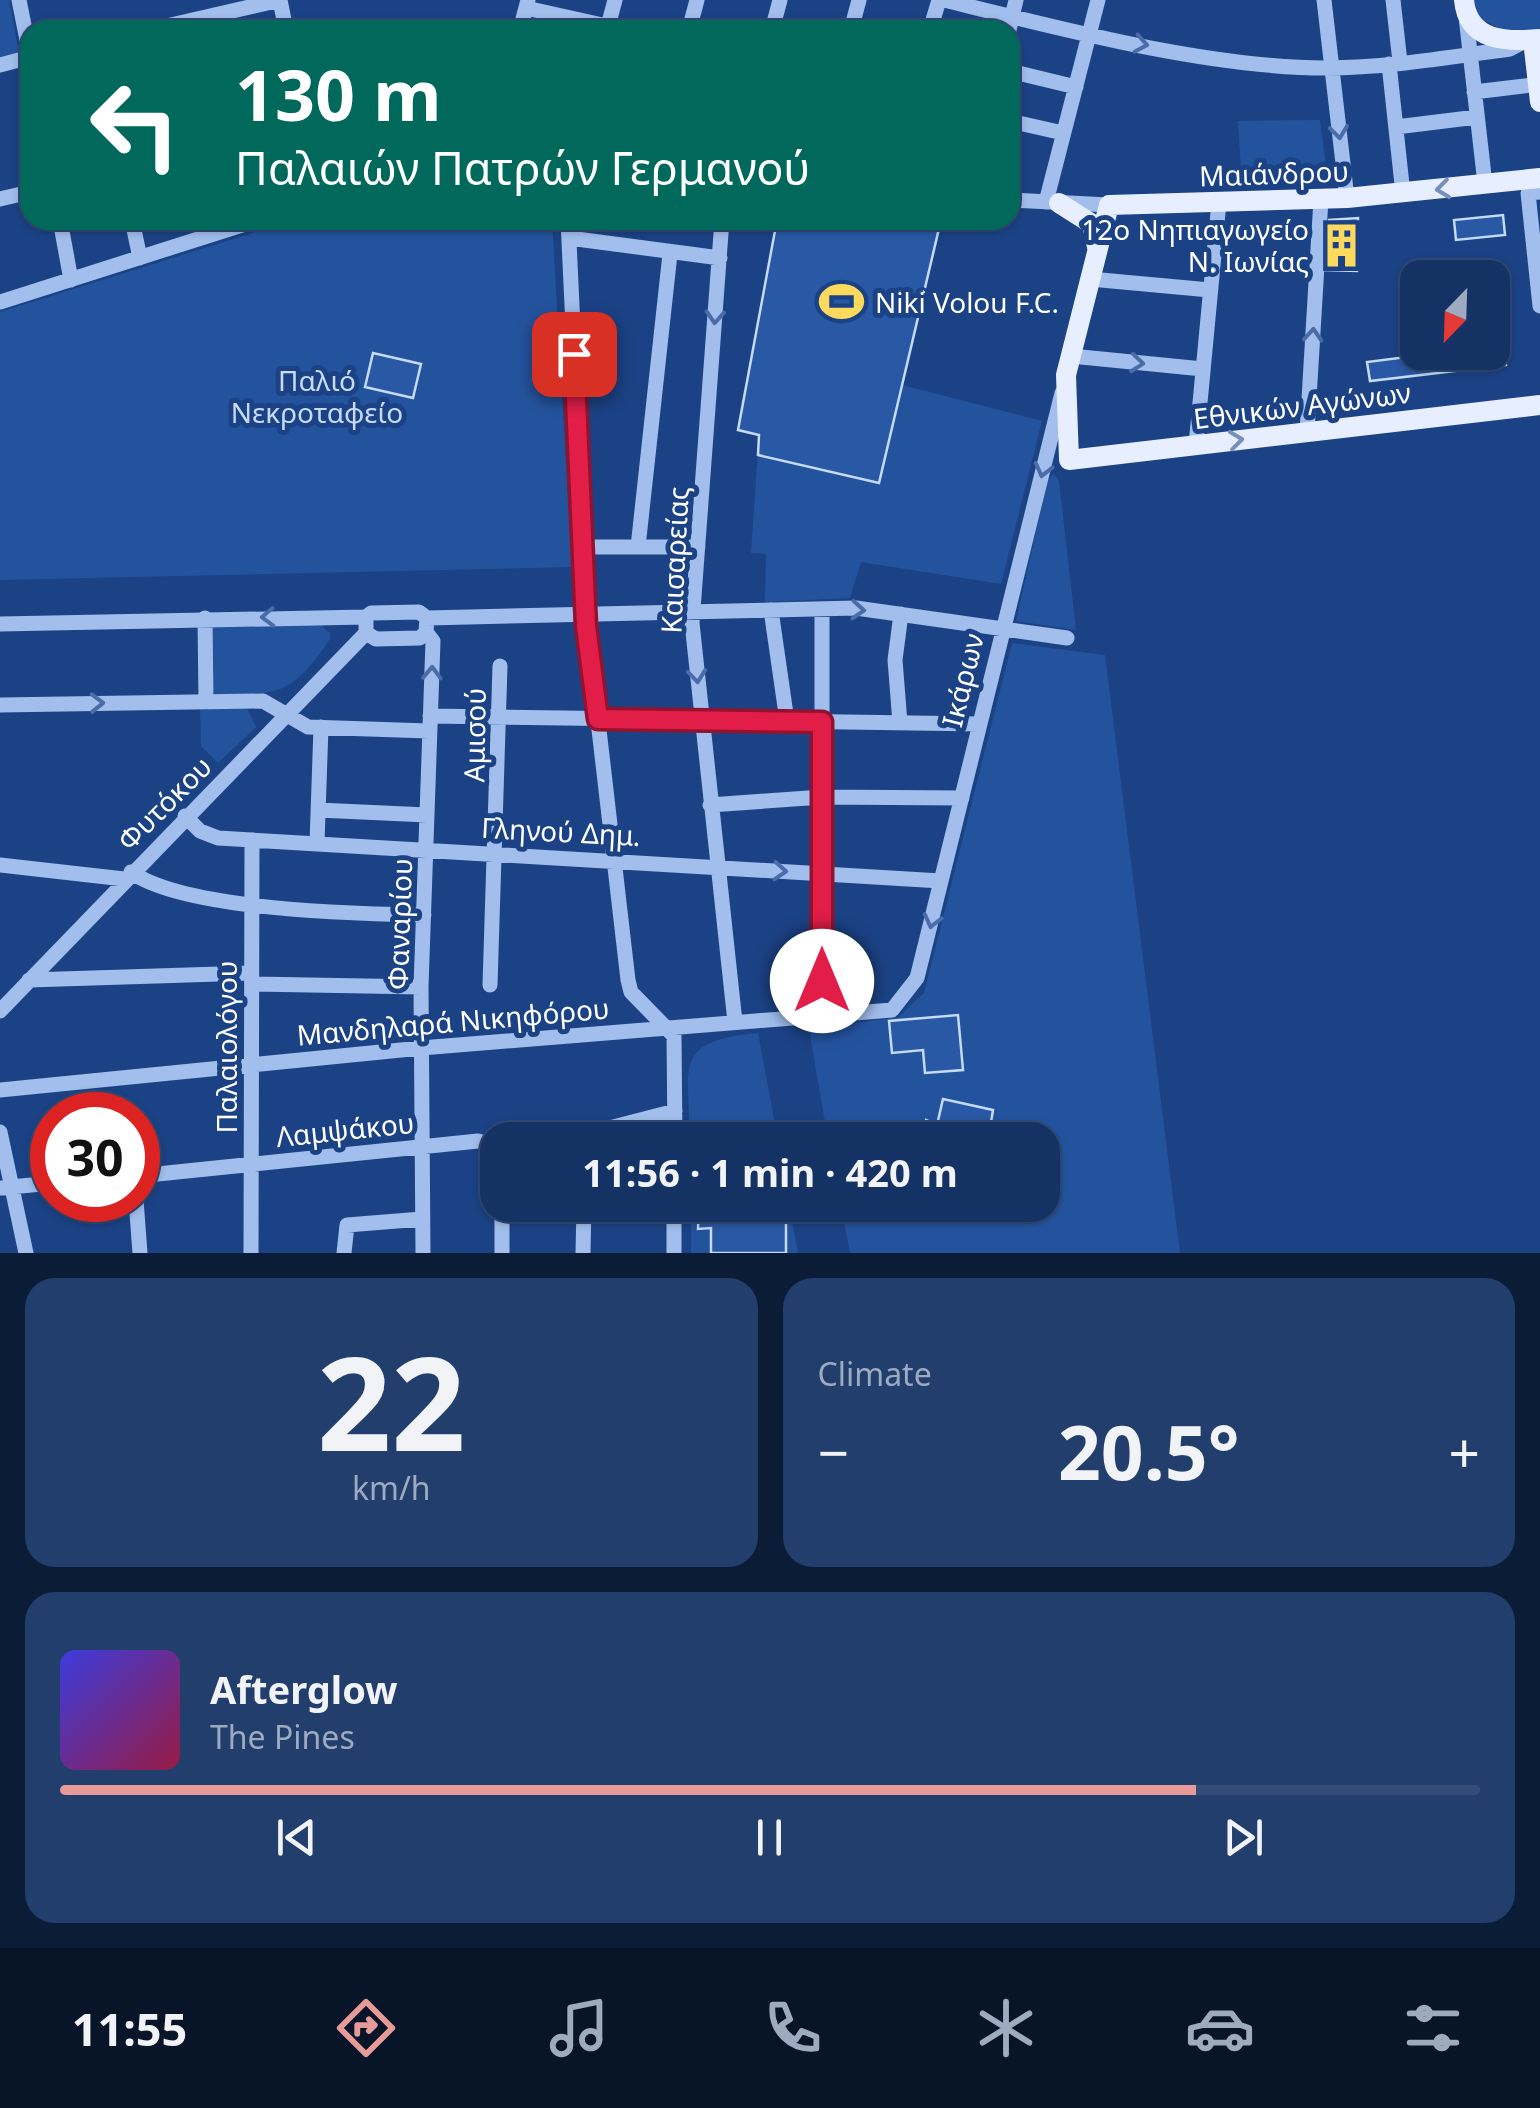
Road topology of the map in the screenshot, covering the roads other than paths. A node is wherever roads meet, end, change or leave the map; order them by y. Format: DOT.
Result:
graph roads {
  1 [pos="280,0"];
  2 [pos="941,0"];
  3 [pos="1098,0"];
  4 [pos="1324,0"];
  5 [pos="1392,0"];
  6 [pos="527,4"];
  7 [pos="1465,6"];
  8 [pos="195,20"];
  9 [pos="586,20"];
  10 [pos="998,20"];
  11 [pos="1020,26"];
  12 [pos="1089,36"];
  13 [pos="1533,40"];
  14 [pos="1470,55"];
  15 [pos="1394,63"];
  16 [pos="1331,68"];
  17 [pos="1020,73"];
  18 [pos="1076,87"];
  19 [pos="1539,90"];
  20 [pos="1474,92"];
  21 [pos="1477,117"];
  22 [pos="1020,123"];
  23 [pos="1396,127"];
  24 [pos="1064,133"];
  25 [pos="1540,178"];
  26 [pos="1485,184"];
  27 [pos="1540,192"];
  28 [pos="1403,194"];
  29 [pos="1347,198"];
  30 [pos="1020,200"];
  31 [pos="1321,200"];
  32 [pos="1052,202"];
  33 [pos="1218,202"];
  34 [pos="1108,204"];
  35 [pos="62,230"];
  36 [pos="134,230"];
  37 [pos="203,230"];
  38 [pos="227,230"];
  39 [pos="568,230"];
  40 [pos="721,230"];
  41 [pos="205,237"];
  42 [pos="568,238"];
  43 [pos="1096,253"];
  44 [pos="670,254"];
  45 [pos="140,258"];
  46 [pos="720,258"];
  47 [pos="71,280"];
  48 [pos="1090,280"];
  49 [pos="1210,290"];
  50 [pos="0,302"];
  51 [pos="1540,306"];
  52 [pos="1069,366"];
  53 [pos="1203,369"];
  54 [pos="1540,405"];
  55 [pos="1307,432"];
  56 [pos="1196,445"];
  57 [pos="1069,460"];
  58 [pos="583,547"];
  59 [pos="638,547"];
  60 [pos="698,547"];
  61 [pos="822,609"];
  62 [pos="770,610"];
  63 [pos="693,612"];
  64 [pos="586,614"];
  65 [pos="901,614"];
  66 [pos="205,618"];
  67 [pos="0,624"];
  68 [pos="366,625"];
  69 [pos="427,625"];
  70 [pos="1003,630"];
  71 [pos="1066,638"];
  72 [pos="500,666"];
  73 [pos="206,702"];
  74 [pos="0,705"];
  75 [pos="287,715"];
  76 [pos="498,716"];
  77 [pos="598,719"];
  78 [pos="702,720"];
  79 [pos="787,722"];
  80 [pos="822,722"];
  81 [pos="430,723"];
  82 [pos="900,723"];
  83 [pos="980,724"];
  84 [pos="321,727"];
  85 [pos="822,797"];
  86 [pos="962,798"];
  87 [pos="710,805"];
  88 [pos="318,810"];
  89 [pos="427,815"];
  90 [pos="184,816"];
  91 [pos="252,840"];
  92 [pos="317,843"];
  93 [pos="426,848"];
  94 [pos="497,853"];
  95 [pos="613,859"];
  96 [pos="0,865"];
  97 [pos="716,866"];
  98 [pos="822,874"];
  99 [pos="127,876"];
  100 [pos="941,882"];
  101 [pos="251,904"];
  102 [pos="424,915"];
  103 [pos="252,979"];
  104 [pos="29,980"];
  105 [pos="490,985"];
  106 [pos="421,987"];
  107 [pos="906,997"];
  108 [pos="0,1011"];
  109 [pos="822,1017"];
  110 [pos="735,1022"];
  111 [pos="668,1026"];
  112 [pos="421,1048"];
  113 [pos="252,1064"];
  114 [pos="0,1090"];
  115 [pos="675,1111"];
  116 [pos="637,1122"];
  117 [pos="675,1122"];
  118 [pos="0,1132"];
  119 [pos="480,1142"];
  120 [pos="422,1146"];
  121 [pos="251,1165"];
  122 [pos="160,1174"];
  123 [pos="6,1188"];
  124 [pos="422,1219"];
  125 [pos="138,1222"];
  126 [pos="502,1222"];
  127 [pos="584,1222"];
  128 [pos="674,1222"];
  129 [pos="26,1253"];
  130 [pos="140,1253"];
  131 [pos="251,1253"];
  132 [pos="344,1253"];
  133 [pos="423,1253"];
  134 [pos="502,1253"];
  135 [pos="583,1253"];
  136 [pos="674,1253"];
  1 -- 8 [label="street"];
  2 -- 10 [label="street"];
  3 -- 12 [label="street"];
  4 -- 16 [label="street"];
  5 -- 15 [label="street"];
  6 -- 9 [label="street"];
  7 -- 13 [label="main road"];
  7 -- 14 [label="street"];
  11 -- 12 [label="street"];
  12 -- 16 [label="street, one-way"];
  12 -- 18 [label="street"];
  13 -- 14 [label="street"];
  13 -- 19 [label="main road"];
  14 -- 15 [label="street"];
  14 -- 20 [label="street"];
  15 -- 16 [label="street"];
  15 -- 23 [label="street"];
  16 -- 29 [label="street, one-way"];
  17 -- 18 [label="street"];
  18 -- 24 [label="street"];
  19 -- 20 [label="street"];
  20 -- 21 [label="street"];
  21 -- 23 [label="street"];
  21 -- 26 [label="street"];
  22 -- 24 [label="street"];
  23 -- 28 [label="street"];
  24 -- 32 [label="street"];
  25 -- 26 [label="main road, Μαιάνδρου"];
  26 -- 28 [label="main road, Μαιάνδρου, one-way"];
  27 -- 51 [label="street"];
  28 -- 29 [label="main road, Μαιάνδρου"];
  29 -- 31 [label="main road, Μαιάνδρου"];
  30 -- 32 [label="street, Μαιάνδρου"];
  31 -- 33 [label="main road, Μαιάνδρου"];
  55 -- 31 [label="street, one-way"];
  32 -- 34 [label="street, Μαιάνδρου"];
  32 -- 43 [label="main road"];
  33 -- 34 [label="main road, Μαιάνδρου"];
  33 -- 49 [label="street"];
  34 -- 43 [label="main road, Ικάρων"];
  35 -- 47 [label="street"];
  36 -- 45 [label="street"];
  37 -- 41 [label="street"];
  38 -- 41 [label="street"];
  39 -- 42 [label="street"];
  40 -- 46 [label="street, Καισαρείας"];
  41 -- 45 [label="street"];
  42 -- 44 [label="street"];
  42 -- 58 [label="street"];
  43 -- 48 [label="main road, Ικάρων"];
  44 -- 46 [label="street"];
  44 -- 59 [label="street"];
  45 -- 47 [label="street"];
  46 -- 60 [label="street, Καισαρείας, one-way"];
  47 -- 50 [label="street"];
  48 -- 49 [label="street"];
  48 -- 52 [label="main road, Ικάρων"];
  49 -- 53 [label="street"];
  52 -- 53 [label="street, one-way"];
  52 -- 57 [label="main road, Ικάρων"];
  52 -- 70 [label="street, Ικάρων, one-way"];
  53 -- 56 [label="street"];
  54 -- 55 [label="main road, Εθνικών Αγώνων"];
  56 -- 55 [label="main road, Εθνικών Αγώνων, one-way"];
  56 -- 57 [label="main road, Εθνικών Αγώνων"];
  58 -- 59 [label="street"];
  58 -- 64 [label="street"];
  59 -- 60 [label="street"];
  60 -- 63 [label="street, Καισαρείας"];
  61 -- 62 [label="street"];
  61 -- 65 [label="street, one-way"];
  61 -- 80 [label="street"];
  62 -- 63 [label="street"];
  62 -- 79 [label="street"];
  63 -- 64 [label="street"];
  63 -- 78 [label="street, Καισαρείας, one-way"];
  64 -- 69 [label="street"];
  64 -- 77 [label="street"];
  65 -- 70 [label="street"];
  65 -- 82 [label="street"];
  66 -- 67 [label="street"];
  68 -- 66 [label="street, one-way"];
  66 -- 73 [label="street"];
  68 -- 69 [label="street"];
  68 -- 69 [label="street"];
  68 -- 75 [label="street, Φυτόκου"];
  81 -- 69 [label="street, Φαναρίου, one-way"];
  70 -- 71 [label="street"];
  70 -- 83 [label="street, Ικάρων"];
  72 -- 76 [label="street, Αμισού"];
  74 -- 73 [label="street, one-way"];
  73 -- 75 [label="street"];
  75 -- 84 [label="street"];
  75 -- 90 [label="street, Φυτόκου"];
  76 -- 77 [label="street"];
  76 -- 81 [label="street"];
  76 -- 94 [label="street, Αμισού"];
  77 -- 78 [label="street"];
  77 -- 95 [label="street"];
  78 -- 79 [label="street"];
  78 -- 87 [label="street, Καισαρείας"];
  79 -- 80 [label="street"];
  80 -- 82 [label="street"];
  80 -- 85 [label="street"];
  81 -- 84 [label="street"];
  81 -- 89 [label="street, Φαναρίου"];
  82 -- 83 [label="street"];
  83 -- 86 [label="street, Ικάρων"];
  84 -- 88 [label="street"];
  85 -- 86 [label="street"];
  85 -- 87 [label="street"];
  85 -- 98 [label="street"];
  86 -- 100 [label="street, Ικάρων"];
  87 -- 97 [label="street, Καισαρείας"];
  88 -- 89 [label="street"];
  88 -- 92 [label="street"];
  89 -- 93 [label="street, Φαναρίου"];
  90 -- 91 [label="street, Γληνού Δημ."];
  90 -- 99 [label="street, Φυτόκου"];
  91 -- 92 [label="street, Γληνού Δημ."];
  91 -- 101 [label="street, Παλαιολόγου"];
  92 -- 93 [label="street, Γληνού Δημ."];
  93 -- 94 [label="street, Γληνού Δημ."];
  93 -- 102 [label="street, Φαναρίου"];
  94 -- 95 [label="street, Γληνού Δημ."];
  94 -- 105 [label="street, Αμισού"];
  95 -- 97 [label="street, Γληνού Δημ."];
  95 -- 111 [label="street"];
  96 -- 99 [label="street"];
  97 -- 98 [label="street, Γληνού Δημ., one-way"];
  97 -- 110 [label="street, Καισαρείας"];
  98 -- 100 [label="street, Γληνού Δημ."];
  98 -- 109 [label="street"];
  99 -- 101 [label="street"];
  99 -- 104 [label="street, Φυτόκου"];
  100 -- 107 [label="street, Ικάρων, one-way"];
  101 -- 102 [label="street"];
  101 -- 103 [label="street, Παλαιολόγου"];
  102 -- 106 [label="street, Φαναρίου"];
  103 -- 104 [label="street"];
  103 -- 106 [label="street"];
  103 -- 113 [label="street, Παλαιολόγου"];
  104 -- 108 [label="street, Φυτόκου"];
  106 -- 112 [label="street, Φαναρίου"];
  107 -- 109 [label="street, Μανδηλαρά Νικηφόρου"];
  109 -- 110 [label="street, Μανδηλαρά Νικηφόρου"];
  110 -- 111 [label="street, Μανδηλαρά Νικηφόρου"];
  111 -- 112 [label="street, Μανδηλαρά Νικηφόρου"];
  111 -- 115 [label="street"];
  112 -- 113 [label="street, Μανδηλαρά Νικηφόρου"];
  112 -- 120 [label="street, Φαναρίου"];
  113 -- 114 [label="street, Μανδηλαρά Νικηφόρου"];
  113 -- 121 [label="street, Παλαιολόγου"];
  115 -- 116 [label="street"];
  115 -- 117 [label="street"];
  118 -- 123 [label="street"];
  119 -- 120 [label="street, Λαμψάκου"];
  120 -- 121 [label="street, Λαμψάκου"];
  120 -- 124 [label="street, Φαναρίου"];
  121 -- 122 [label="street, Λαμψάκου"];
  121 -- 131 [label="street, Παλαιολόγου"];
  123 -- 129 [label="street"];
  124 -- 132 [label="street"];
  124 -- 133 [label="street, Φαναρίου"];
  125 -- 130 [label="street"];
  126 -- 134 [label="street"];
  127 -- 135 [label="street"];
  128 -- 136 [label="street"];
}
